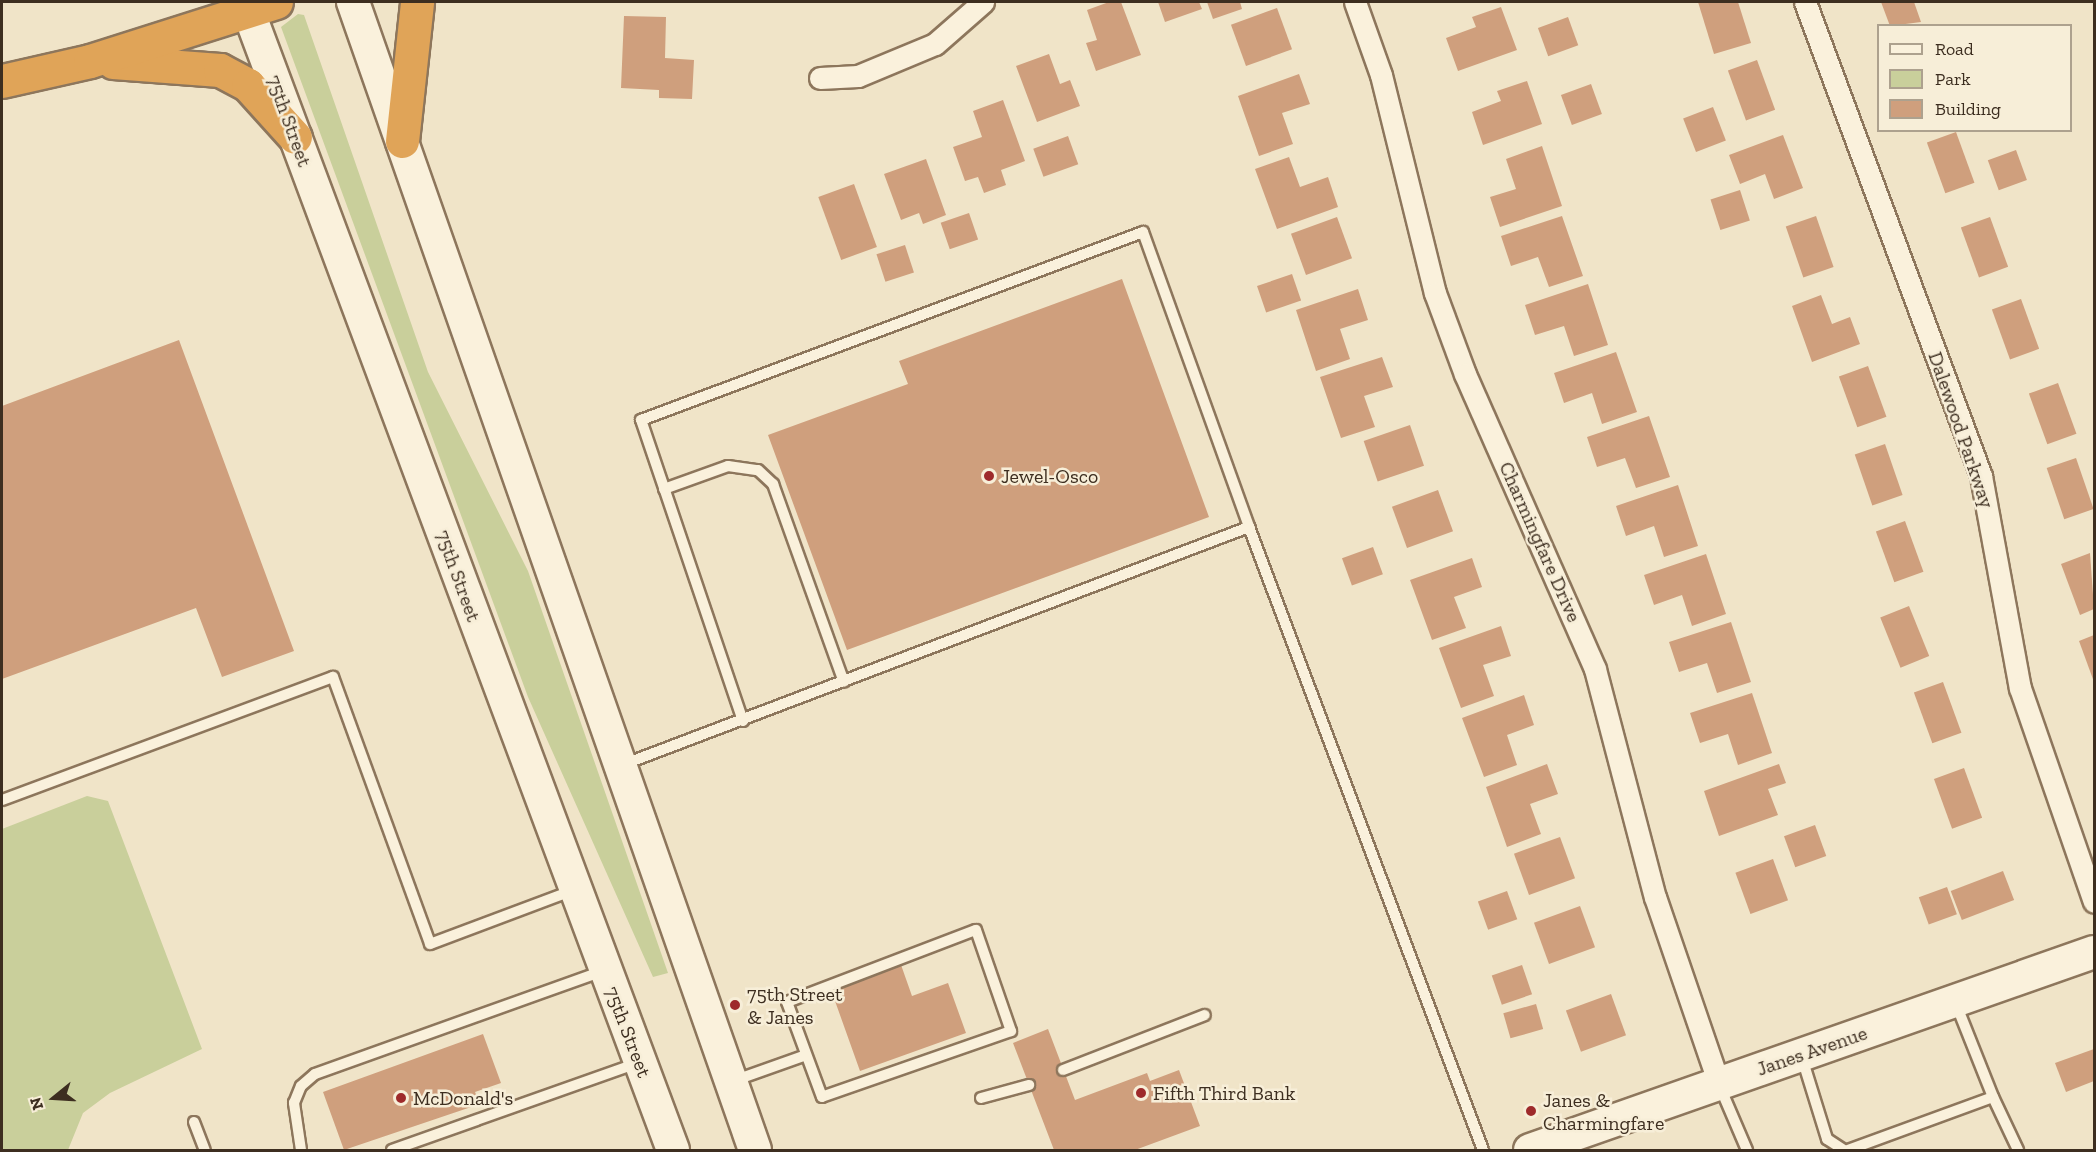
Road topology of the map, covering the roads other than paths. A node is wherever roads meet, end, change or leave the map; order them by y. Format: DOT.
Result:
graph roads {
  1 [pos="353,2"];
  2 [pos="417,2"];
  3 [pos="983,2"];
  4 [pos="1355,2"];
  5 [pos="1805,2"];
  6 [pos="256,4"];
  7 [pos="90,61"];
  8 [pos="820,78"];
  9 [pos="2,81"];
  10 [pos="295,137"];
  11 [pos="402,141"];
  12 [pos="664,489"];
  13 [pos="1250,527"];
  14 [pos="844,682"];
  15 [pos="743,721"];
  16 [pos="620,765"];
  17 [pos="2,800"];
  18 [pos="574,890"];
  19 [pos="2094,902"];
  20 [pos="2094,952"];
  21 [pos="605,970"];
  22 [pos="1955,1001"];
  23 [pos="1205,1015"];
  24 [pos="806,1055"];
  25 [pos="1801,1055"];
  26 [pos="640,1062"];
  27 [pos="1063,1070"];
  28 [pos="730,1082"];
  29 [pos="1719,1084"];
  30 [pos="1029,1085"];
  31 [pos="1993,1097"];
  32 [pos="981,1098"];
  33 [pos="194,1122"];
  34 [pos="205,1150"];
  35 [pos="301,1150"];
  36 [pos="392,1150"];
  37 [pos="673,1150"];
  38 [pos="755,1150"];
  39 [pos="1483,1150"];
  40 [pos="1530,1150"];
  41 [pos="1747,1150"];
  42 [pos="1844,1150"];
  43 [pos="1848,1150"];
  44 [pos="2018,1150"];
  1 -- 11 [label="main road"];
  2 -- 11 [label="highway"];
  3 -- 8 [label="street"];
  4 -- 29 [label="street, Charmingfare Drive"];
  5 -- 19 [label="street, Dalewood Parkway"];
  6 -- 7 [label="highway"];
  6 -- 10 [label="main road, 75th Street"];
  7 -- 9 [label="highway"];
  7 -- 10 [label="highway"];
  10 -- 18 [label="main road, 75th Street"];
  11 -- 16 [label="main road"];
  12 -- 13 [label="lane"];
  12 -- 14 [label="lane"];
  12 -- 15 [label="lane"];
  13 -- 14 [label="lane"];
  13 -- 39 [label="lane"];
  14 -- 15 [label="lane"];
  15 -- 16 [label="lane"];
  16 -- 28 [label="main road"];
  17 -- 18 [label="lane"];
  18 -- 21 [label="main road, 75th Street"];
  20 -- 22 [label="main road, Janes Avenue"];
  21 -- 26 [label="main road, 75th Street"];
  21 -- 35 [label="lane"];
  22 -- 25 [label="main road, Janes Avenue"];
  22 -- 31 [label="lane"];
  23 -- 27 [label="lane"];
  24 -- 24 [label="lane"];
  24 -- 28 [label="lane"];
  25 -- 29 [label="main road, Janes Avenue"];
  25 -- 42 [label="lane"];
  26 -- 36 [label="lane"];
  26 -- 37 [label="main road, 75th Street"];
  28 -- 38 [label="main road"];
  29 -- 40 [label="main road, Janes Avenue"];
  29 -- 41 [label="lane"];
  30 -- 32 [label="lane"];
  31 -- 43 [label="lane"];
  31 -- 44 [label="lane"];
  33 -- 34 [label="lane"];
}
